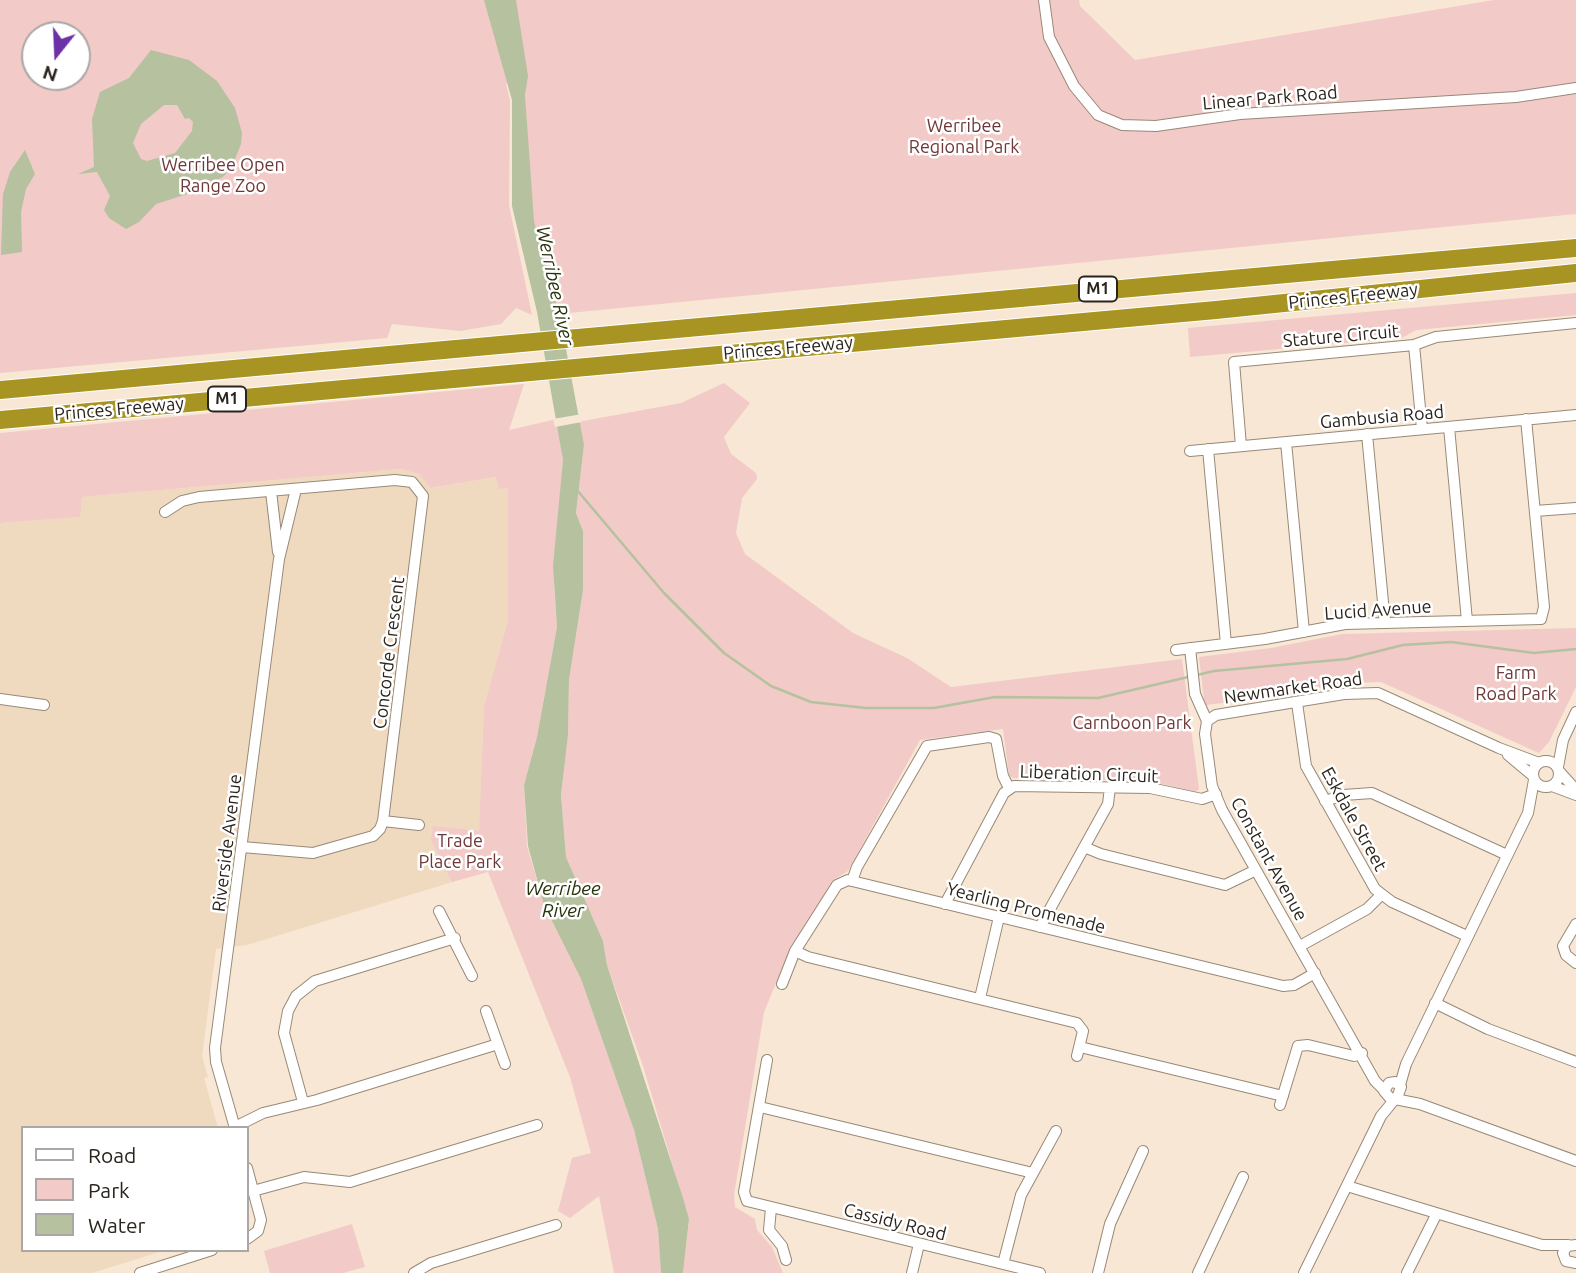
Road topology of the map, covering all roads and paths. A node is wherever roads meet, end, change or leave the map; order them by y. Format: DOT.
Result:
graph roads {
  1 [pos="1044,0"];
  2 [pos="1576,88"];
  3 [pos="1576,248"];
  4 [pos="1576,273"];
  5 [pos="1576,323"];
  6 [pos="1414,345"];
  7 [pos="0,390"];
  8 [pos="1576,415"];
  9 [pos="1526,419"];
  10 [pos="0,420"];
  11 [pos="1449,427"];
  12 [pos="1422,429"];
  13 [pos="1367,435"];
  14 [pos="1286,442"];
  15 [pos="1241,446"];
  16 [pos="1208,449"];
  17 [pos="1190,451"];
  18 [pos="296,489"];
  19 [pos="271,491"];
  20 [pos="1576,508"];
  21 [pos="1535,511"];
  22 [pos="165,512"];
  23 [pos="279,559"];
  24 [pos="1467,621"];
  25 [pos="1385,623"];
  26 [pos="1304,632"];
  27 [pos="1226,644"];
  28 [pos="1189,648"];
  29 [pos="1176,650"];
  30 [pos="0,699"];
  31 [pos="1297,703"];
  32 [pos="44,705"];
  33 [pos="1576,712"];
  34 [pos="1207,722"];
  35 [pos="1563,740"];
  36 [pos="1499,748"];
  37 [pos="1541,762"];
  38 [pos="1558,769"];
  39 [pos="1534,778"];
  40 [pos="1551,786"];
  41 [pos="1110,787"];
  42 [pos="1009,788"];
  43 [pos="1576,792"];
  44 [pos="1216,794"];
  45 [pos="1325,801"];
  46 [pos="1528,813"];
  47 [pos="383,821"];
  48 [pos="419,825"];
  49 [pos="242,847"];
  50 [pos="1084,847"];
  51 [pos="1507,855"];
  52 [pos="1256,870"];
  53 [pos="852,881"];
  54 [pos="1381,895"];
  55 [pos="945,904"];
  56 [pos="439,911"];
  57 [pos="999,917"];
  58 [pos="1576,925"];
  59 [pos="1040,927"];
  60 [pos="1467,936"];
  61 [pos="455,938"];
  62 [pos="1300,946"];
  63 [pos="796,951"];
  64 [pos="1576,963"];
  65 [pos="1315,973"];
  66 [pos="472,976"];
  67 [pos="782,984"];
  68 [pos="980,998"];
  69 [pos="1435,1003"];
  70 [pos="486,1012"];
  71 [pos="498,1044"];
  72 [pos="1362,1053"];
  73 [pos="767,1060"];
  74 [pos="1576,1062"];
  75 [pos="505,1064"];
  76 [pos="1393,1090"];
  77 [pos="303,1102"];
  78 [pos="760,1107"];
  79 [pos="234,1124"];
  80 [pos="537,1125"];
  81 [pos="1056,1132"];
  82 [pos="1143,1151"];
  83 [pos="1576,1161"];
  84 [pos="248,1172"];
  85 [pos="1033,1174"];
  86 [pos="1243,1177"];
  87 [pos="1346,1186"];
  88 [pos="253,1191"];
  89 [pos="771,1208"];
  90 [pos="1436,1215"];
  91 [pos="556,1225"];
  92 [pos="248,1238"];
  93 [pos="1573,1243"];
  94 [pos="919,1244"];
  95 [pos="1542,1245"];
  96 [pos="206,1252"];
  97 [pos="786,1260"];
  98 [pos="1570,1261"];
  99 [pos="1003,1264"];
  100 [pos="140,1273"];
  101 [pos="414,1273"];
  102 [pos="912,1273"];
  103 [pos="1040,1273"];
  104 [pos="1098,1273"];
  105 [pos="1198,1273"];
  106 [pos="1304,1273"];
  107 [pos="1407,1273"];
  108 [pos="1560,1273"];
  109 [pos="1565,1273"];
  1 -- 2 [label="street, Linear Park Road"];
  3 -- 7 [label="highway, Princes Freeway / M1"];
  4 -- 10 [label="highway, Princes Freeway / M1"];
  5 -- 6 [label="street, Stature Circuit"];
  6 -- 12 [label="street"];
  6 -- 15 [label="street, Stature Circuit"];
  8 -- 9 [label="street, Gambusia Road"];
  9 -- 11 [label="street, Gambusia Road"];
  9 -- 21 [label="street"];
  11 -- 12 [label="street, Gambusia Road"];
  11 -- 24 [label="street"];
  12 -- 13 [label="street, Gambusia Road"];
  13 -- 14 [label="street, Gambusia Road"];
  13 -- 25 [label="street"];
  14 -- 15 [label="street, Gambusia Road"];
  14 -- 26 [label="street"];
  15 -- 16 [label="street, Gambusia Road"];
  16 -- 17 [label="street, Gambusia Road"];
  16 -- 27 [label="street"];
  18 -- 19 [label="street, Concorde Crescent"];
  18 -- 23 [label="street, Riverside Avenue"];
  18 -- 47 [label="street, Concorde Crescent"];
  19 -- 22 [label="street, Concorde Crescent"];
  19 -- 23 [label="street, Riverside Avenue"];
  20 -- 21 [label="street"];
  21 -- 24 [label="street, Lucid Avenue"];
  23 -- 49 [label="street, Riverside Avenue"];
  24 -- 25 [label="street, Lucid Avenue"];
  25 -- 26 [label="street, Lucid Avenue"];
  26 -- 27 [label="street, Lucid Avenue"];
  27 -- 28 [label="street, Lucid Avenue"];
  28 -- 29 [label="street, Lucid Avenue"];
  28 -- 34 [label="street, Constant Avenue"];
  30 -- 32 [label="street"];
  31 -- 34 [label="street, Newmarket Road"];
  31 -- 36 [label="street, Newmarket Road"];
  31 -- 45 [label="street, Eskdale Street"];
  33 -- 35 [label="street"];
  34 -- 44 [label="street, Constant Avenue"];
  35 -- 37 [label="street"];
  35 -- 38 [label="street"];
  36 -- 37 [label="street, Newmarket Road"];
  36 -- 39 [label="street, Newmarket Road"];
  37 -- 38 [label="street"];
  37 -- 39 [label="street"];
  38 -- 40 [label="street"];
  38 -- 43 [label="street"];
  39 -- 40 [label="street"];
  39 -- 46 [label="street"];
  40 -- 43 [label="street"];
  40 -- 46 [label="street"];
  41 -- 42 [label="street, Liberation Circuit"];
  41 -- 44 [label="street, Liberation Circuit"];
  41 -- 50 [label="street"];
  42 -- 53 [label="street"];
  42 -- 55 [label="street, Liberation Circuit"];
  44 -- 52 [label="street, Constant Avenue"];
  45 -- 51 [label="street"];
  45 -- 54 [label="street, Eskdale Street"];
  46 -- 51 [label="street"];
  47 -- 48 [label="street"];
  47 -- 49 [label="street"];
  49 -- 79 [label="street, Riverside Avenue"];
  50 -- 52 [label="street"];
  50 -- 59 [label="street"];
  51 -- 60 [label="street"];
  52 -- 62 [label="street, Constant Avenue"];
  53 -- 55 [label="street, Yearling Promenade"];
  53 -- 63 [label="street"];
  54 -- 60 [label="street, Eskdale Street"];
  54 -- 62 [label="street"];
  55 -- 57 [label="street, Yearling Promenade"];
  56 -- 61 [label="street"];
  57 -- 59 [label="street, Yearling Promenade"];
  57 -- 68 [label="street"];
  58 -- 64 [label="street"];
  59 -- 65 [label="street, Yearling Promenade"];
  60 -- 69 [label="street"];
  61 -- 66 [label="street"];
  61 -- 77 [label="street"];
  62 -- 65 [label="street, Constant Avenue"];
  63 -- 67 [label="street"];
  63 -- 68 [label="street"];
  65 -- 72 [label="street, Constant Avenue"];
  68 -- 72 [label="street"];
  69 -- 74 [label="street"];
  69 -- 76 [label="street"];
  70 -- 71 [label="street"];
  71 -- 75 [label="street"];
  71 -- 77 [label="street"];
  72 -- 76 [label="street, Constant Avenue"];
  73 -- 78 [label="street"];
  76 -- 83 [label="street, Constant Avenue"];
  76 -- 87 [label="street"];
  77 -- 79 [label="street"];
  78 -- 85 [label="street"];
  78 -- 89 [label="street, Cassidy Road"];
  80 -- 88 [label="street"];
  81 -- 85 [label="street"];
  82 -- 104 [label="street"];
  84 -- 88 [label="street"];
  85 -- 99 [label="street"];
  86 -- 105 [label="street"];
  87 -- 90 [label="street"];
  87 -- 106 [label="street"];
  88 -- 92 [label="street"];
  89 -- 94 [label="street, Cassidy Road"];
  89 -- 97 [label="street"];
  90 -- 95 [label="street"];
  90 -- 107 [label="street"];
  91 -- 101 [label="street"];
  93 -- 95 [label="street"];
  93 -- 98 [label="street"];
  94 -- 99 [label="street, Cassidy Road"];
  94 -- 102 [label="street"];
  95 -- 98 [label="street"];
  96 -- 100 [label="street"];
  98 -- 108 [label="street"];
  98 -- 109 [label="street"];
  99 -- 103 [label="street, Cassidy Road"];
}
